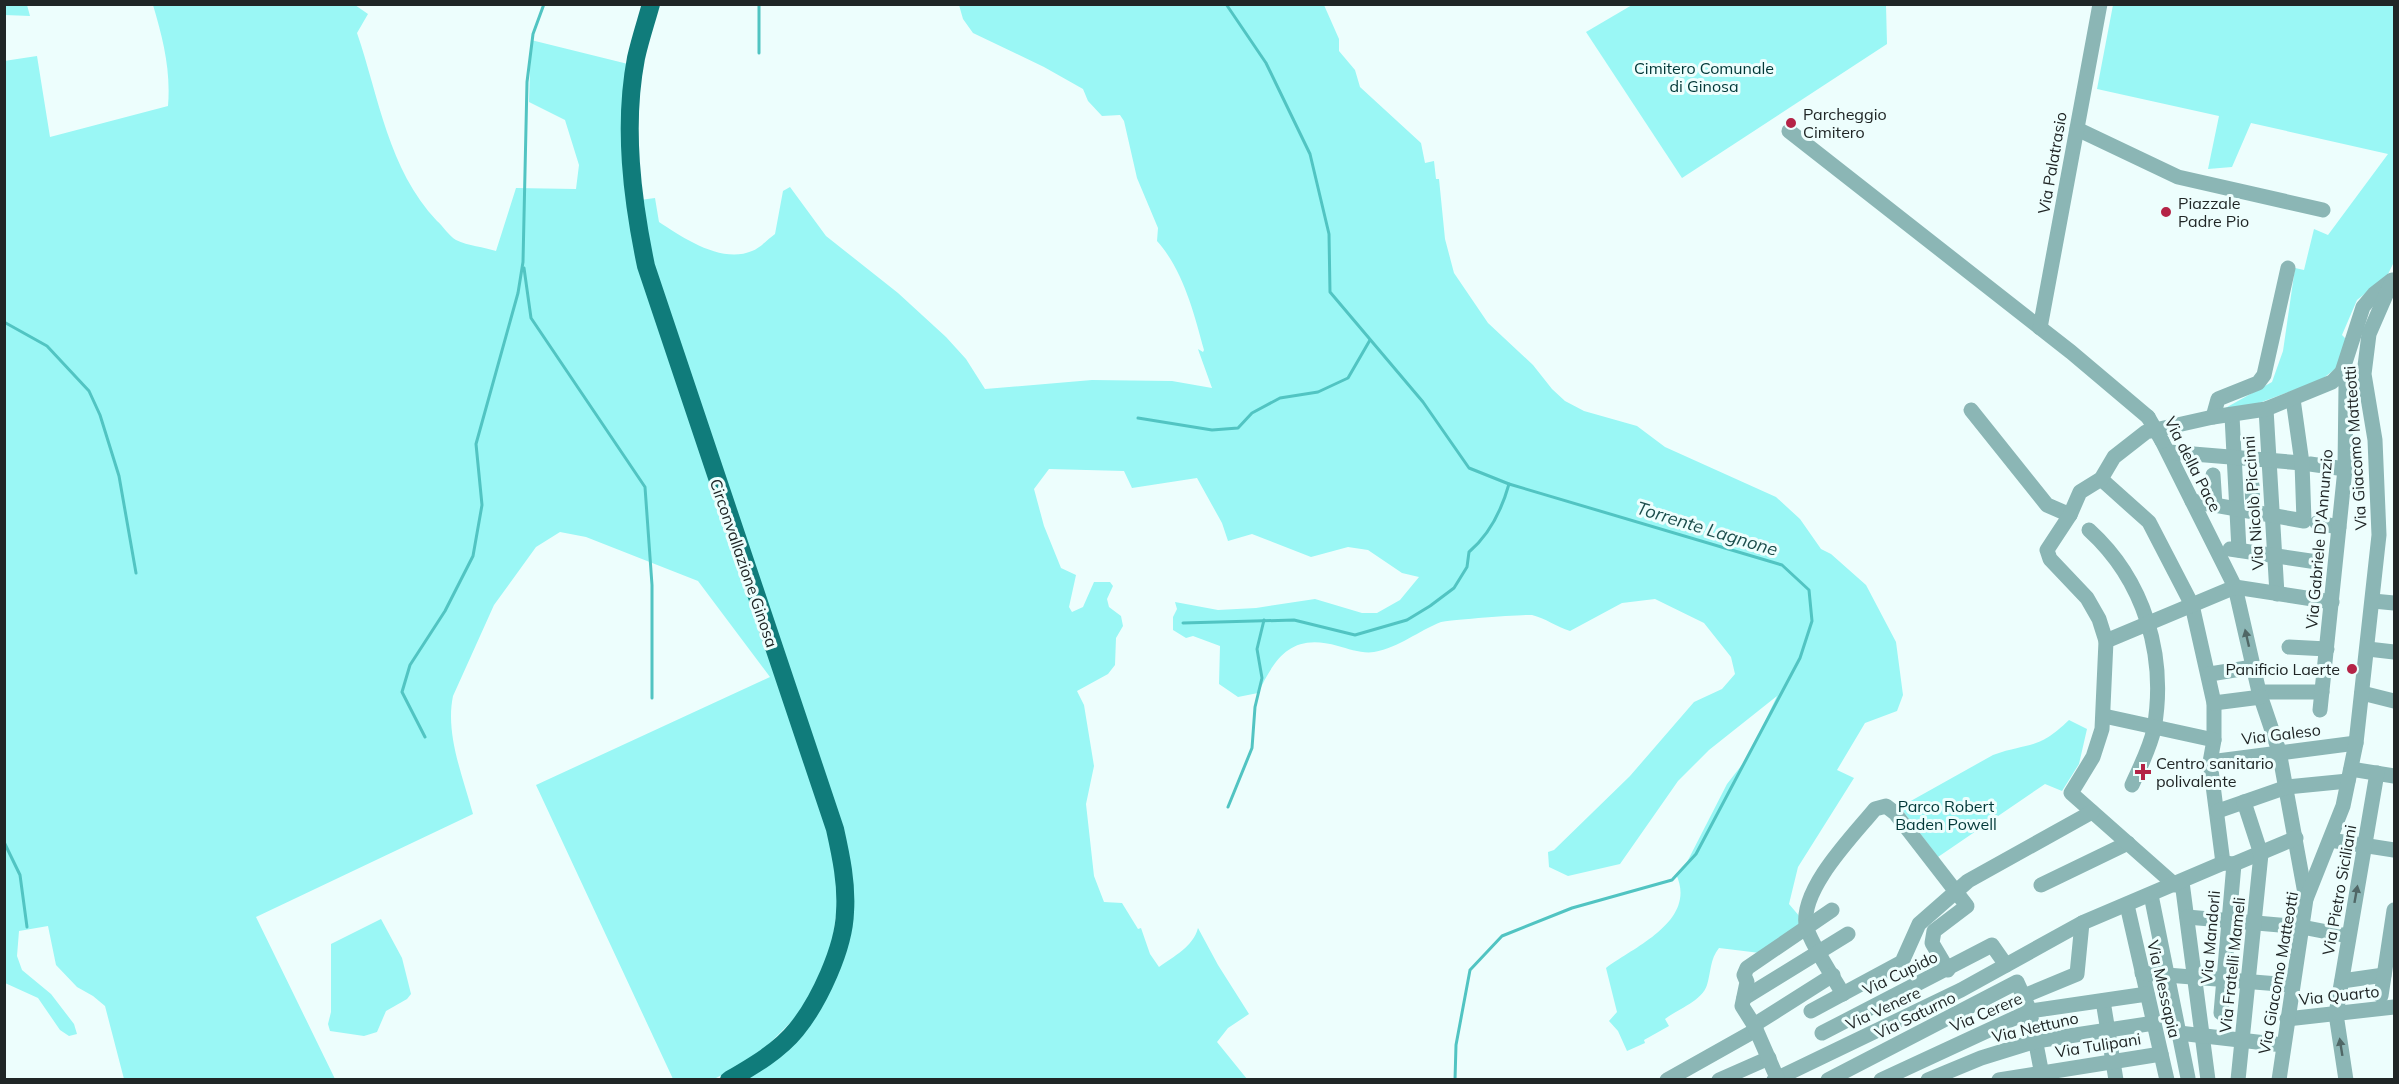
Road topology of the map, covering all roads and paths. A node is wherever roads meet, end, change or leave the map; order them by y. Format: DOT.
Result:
graph roads {
  1 [pos="651,4"];
  2 [pos="2100,4"];
  3 [pos="2077,129"];
  4 [pos="1789,131"];
  5 [pos="2323,210"];
  6 [pos="2288,268"];
  7 [pos="2393,278"];
  8 [pos="2040,328"];
  9 [pos="2342,372"];
  10 [pos="2293,399"];
  11 [pos="2266,409"];
  12 [pos="1971,410"];
  13 [pos="2232,416"];
  14 [pos="2213,417"];
  15 [pos="2166,446"];
  16 [pos="2234,457"];
  17 [pos="2269,459"];
  18 [pos="2306,463"];
  19 [pos="2345,469"];
  20 [pos="2213,476"];
  21 [pos="2102,479"];
  22 [pos="2252,485"];
  23 [pos="2192,501"];
  24 [pos="2215,505"];
  25 [pos="2237,509"];
  26 [pos="2253,512"];
  27 [pos="2070,515"];
  28 [pos="2272,516"];
  29 [pos="2311,522"];
  30 [pos="2339,527"];
  31 [pos="2089,530"];
  32 [pos="2215,546"];
  33 [pos="2239,550"];
  34 [pos="2275,555"];
  35 [pos="2317,562"];
  36 [pos="2235,587"];
  37 [pos="2277,594"];
  38 [pos="2373,601"];
  39 [pos="2332,602"];
  40 [pos="2394,603"];
  41 [pos="2192,605"];
  42 [pos="2147,624"];
  43 [pos="2106,641"];
  44 [pos="2289,647"];
  45 [pos="2327,649"];
  46 [pos="2368,649"];
  47 [pos="2394,652"];
  48 [pos="2253,667"];
  49 [pos="2210,674"];
  50 [pos="2322,692"];
  51 [pos="2362,693"];
  52 [pos="2260,694"];
  53 [pos="2394,701"];
  54 [pos="2214,703"];
  55 [pos="2320,710"];
  56 [pos="2104,716"];
  57 [pos="2154,728"];
  58 [pos="2214,740"];
  59 [pos="2356,743"];
  60 [pos="2279,751"];
  61 [pos="2210,762"];
  62 [pos="2377,772"];
  63 [pos="2350,775"];
  64 [pos="2394,776"];
  65 [pos="2132,785"];
  66 [pos="2288,787"];
  67 [pos="2244,802"];
  68 [pos="2218,811"];
  69 [pos="2092,812"];
  70 [pos="2296,838"];
  71 [pos="2331,840"];
  72 [pos="2128,843"];
  73 [pos="2364,845"];
  74 [pos="2394,850"];
  75 [pos="2261,854"];
  76 [pos="2228,864"];
  77 [pos="2178,884"];
  78 [pos="2041,885"];
  79 [pos="1955,891"];
  80 [pos="2151,895"];
  81 [pos="2306,899"];
  82 [pos="2127,905"];
  83 [pos="1832,910"];
  84 [pos="2187,917"];
  85 [pos="2394,917"];
  86 [pos="2229,921"];
  87 [pos="2254,922"];
  88 [pos="2082,923"];
  89 [pos="1806,926"];
  90 [pos="2302,927"];
  91 [pos="1848,934"];
  92 [pos="2348,936"];
  93 [pos="1820,950"];
  94 [pos="2391,956"];
  95 [pos="2006,966"];
  96 [pos="1948,970"];
  97 [pos="2142,974"];
  98 [pos="1833,975"];
  99 [pos="2384,975"];
  100 [pos="2167,976"];
  101 [pos="2194,978"];
  102 [pos="2224,980"];
  103 [pos="2249,981"];
  104 [pos="2342,981"];
  105 [pos="2292,985"];
  106 [pos="1802,994"];
  107 [pos="1843,994"];
  108 [pos="2147,994"];
  109 [pos="2024,996"];
  110 [pos="2380,996"];
  111 [pos="1744,998"];
  112 [pos="2103,1001"];
  113 [pos="2394,1007"];
  114 [pos="2199,1010"];
  115 [pos="1812,1011"];
  116 [pos="2222,1012"];
  117 [pos="2031,1014"];
  118 [pos="2336,1014"];
  119 [pos="2245,1015"];
  120 [pos="1853,1016"];
  121 [pos="2287,1019"];
  122 [pos="2154,1023"];
  123 [pos="1755,1027"];
  124 [pos="2108,1030"];
  125 [pos="1822,1033"];
  126 [pos="2179,1033"];
  127 [pos="1864,1036"];
  128 [pos="2202,1036"];
  129 [pos="2242,1040"];
  130 [pos="2036,1041"];
  131 [pos="2283,1045"];
  132 [pos="1832,1052"];
  133 [pos="2161,1054"];
  134 [pos="1768,1058"];
  135 [pos="2113,1061"];
  136 [pos="2042,1076"];
  137 [pos="2182,1078"];
  138 [pos="1777,1079"];
  139 [pos="729,1080"];
  140 [pos="1667,1080"];
  141 [pos="1719,1080"];
  142 [pos="1828,1080"];
  143 [pos="1881,1080"];
  144 [pos="1928,1080"];
  145 [pos="1999,1080"];
  146 [pos="2116,1080"];
  147 [pos="2208,1080"];
  148 [pos="2238,1080"];
  149 [pos="2279,1080"];
  150 [pos="2346,1080"];
  1 -- 139 [label="main road, Circonvallazione Ginosa"];
  2 -- 3 [label="street, Via Palatrasio"];
  3 -- 5 [label="street"];
  3 -- 8 [label="street, Via Palatrasio"];
  4 -- 8 [label="street, Via della Pace"];
  6 -- 14 [label="street"];
  7 -- 9 [label="street"];
  7 -- 38 [label="street, Via Giacomo Matteotti"];
  8 -- 15 [label="street, Via della Pace, bridge"];
  9 -- 10 [label="street"];
  9 -- 19 [label="street, Via Gabriele D'Annunzio"];
  10 -- 11 [label="street"];
  10 -- 18 [label="street"];
  11 -- 13 [label="street"];
  11 -- 17 [label="street, Via Nicolò Piccinni"];
  12 -- 27 [label="street"];
  13 -- 14 [label="street"];
  13 -- 16 [label="street"];
  14 -- 21 [label="street"];
  15 -- 16 [label="street"];
  15 -- 23 [label="street, Via della Pace"];
  16 -- 17 [label="street"];
  16 -- 25 [label="street"];
  17 -- 18 [label="street"];
  17 -- 28 [label="street, Via Nicolò Piccinni"];
  18 -- 19 [label="street"];
  18 -- 29 [label="street"];
  19 -- 30 [label="street, Via Gabriele D'Annunzio"];
  20 -- 24 [label="street"];
  21 -- 27 [label="street"];
  21 -- 41 [label="street, Via Mandorli"];
  22 -- 26 [label="street"];
  23 -- 24 [label="street"];
  23 -- 32 [label="street, Via della Pace"];
  24 -- 25 [label="street"];
  25 -- 26 [label="street"];
  25 -- 33 [label="street"];
  26 -- 28 [label="street"];
  27 -- 43 [label="street"];
  28 -- 29 [label="street"];
  28 -- 34 [label="street, Via Nicolò Piccinni"];
  29 -- 30 [label="street"];
  30 -- 39 [label="street, Via Gabriele D'Annunzio"];
  31 -- 42 [label="street"];
  32 -- 33 [label="street"];
  32 -- 36 [label="street, Via della Pace"];
  33 -- 34 [label="street"];
  34 -- 35 [label="street"];
  34 -- 37 [label="street, Via Nicolò Piccinni"];
  36 -- 37 [label="street"];
  36 -- 41 [label="street"];
  48 -- 36 [label="street, Via della Pace, one-way"];
  37 -- 39 [label="street"];
  38 -- 40 [label="street"];
  38 -- 46 [label="street, Via Giacomo Matteotti"];
  39 -- 45 [label="street, Via Gabriele D'Annunzio"];
  41 -- 42 [label="street"];
  41 -- 49 [label="street, Via Mandorli"];
  42 -- 43 [label="street"];
  42 -- 57 [label="street"];
  43 -- 56 [label="street"];
  44 -- 45 [label="street"];
  45 -- 50 [label="street, Via Gabriele D'Annunzio"];
  46 -- 47 [label="street"];
  46 -- 51 [label="street, Via Giacomo Matteotti"];
  48 -- 49 [label="street"];
  48 -- 52 [label="street, Via della Pace"];
  49 -- 54 [label="street, Via Mandorli"];
  50 -- 52 [label="street"];
  50 -- 55 [label="street, Via Gabriele D'Annunzio"];
  51 -- 53 [label="street"];
  51 -- 59 [label="street, Via Giacomo Matteotti"];
  52 -- 54 [label="street"];
  52 -- 60 [label="street, Via della Pace"];
  54 -- 58 [label="street, Via Mandorli"];
  56 -- 57 [label="street"];
  56 -- 69 [label="street"];
  57 -- 58 [label="street"];
  57 -- 65 [label="street"];
  58 -- 61 [label="street, Via Mandorli"];
  59 -- 60 [label="street, Via Galeso"];
  59 -- 63 [label="street, Via Giacomo Matteotti"];
  60 -- 61 [label="street, Via Galeso"];
  60 -- 66 [label="street, Via della Pace"];
  61 -- 68 [label="street, Via Mandorli"];
  62 -- 63 [label="street"];
  62 -- 64 [label="street"];
  62 -- 73 [label="street, Via Pietro Siciliani"];
  63 -- 66 [label="street"];
  63 -- 71 [label="street, Via Giacomo Matteotti"];
  66 -- 67 [label="street"];
  66 -- 70 [label="street, Via della Pace"];
  67 -- 68 [label="street"];
  67 -- 75 [label="street"];
  68 -- 76 [label="street, Via Mandorli"];
  69 -- 72 [label="street"];
  69 -- 79 [label="street"];
  70 -- 75 [label="street, Via Venere"];
  70 -- 81 [label="street, Via della Pace"];
  71 -- 73 [label="street"];
  71 -- 81 [label="street, Via Giacomo Matteotti"];
  72 -- 77 [label="street"];
  72 -- 78 [label="street"];
  73 -- 74 [label="street"];
  92 -- 73 [label="street, Via Pietro Siciliani, one-way"];
  75 -- 76 [label="street, Via Venere"];
  75 -- 87 [label="street, Via Fratelli Mameli"];
  76 -- 77 [label="street, Via Venere"];
  76 -- 86 [label="street, Via Mandorli"];
  77 -- 80 [label="street, Via Venere"];
  77 -- 84 [label="street"];
  79 -- 89 [label="street"];
  79 -- 96 [label="street"];
  79 -- 107 [label="street"];
  80 -- 82 [label="street, Via Venere"];
  80 -- 100 [label="street"];
  81 -- 90 [label="street, Via Giacomo Matteotti"];
  82 -- 88 [label="street, Via Venere"];
  82 -- 97 [label="street, Via Messapia"];
  83 -- 89 [label="street"];
  84 -- 86 [label="street"];
  84 -- 101 [label="street"];
  85 -- 94 [label="street"];
  86 -- 87 [label="street"];
  86 -- 102 [label="street, Via Mandorli"];
  87 -- 90 [label="street"];
  87 -- 103 [label="street, Via Fratelli Mameli"];
  88 -- 95 [label="street, Via Venere"];
  88 -- 109 [label="street"];
  89 -- 93 [label="street"];
  89 -- 111 [label="street"];
  90 -- 92 [label="street"];
  90 -- 105 [label="street, Via Giacomo Matteotti"];
  91 -- 93 [label="street"];
  92 -- 104 [label="street, Via Pietro Siciliani"];
  93 -- 98 [label="street"];
  93 -- 111 [label="street"];
  94 -- 99 [label="street"];
  95 -- 96 [label="street, Via Cupido"];
  95 -- 127 [label="street, Via Venere"];
  96 -- 120 [label="street, Via Cupido"];
  97 -- 100 [label="street"];
  97 -- 108 [label="street, Via Messapia"];
  98 -- 106 [label="street"];
  98 -- 107 [label="street"];
  99 -- 104 [label="street"];
  99 -- 110 [label="street"];
  100 -- 101 [label="street"];
  100 -- 126 [label="street"];
  101 -- 102 [label="street"];
  101 -- 114 [label="street"];
  102 -- 103 [label="street"];
  102 -- 116 [label="street, Via Mandorli"];
  103 -- 105 [label="street"];
  103 -- 119 [label="street, Via Fratelli Mameli"];
  104 -- 118 [label="street, Via Pietro Siciliani"];
  105 -- 121 [label="street, Via Giacomo Matteotti"];
  106 -- 115 [label="street"];
  106 -- 123 [label="street"];
  107 -- 115 [label="street"];
  108 -- 112 [label="street, Via Cerere"];
  108 -- 122 [label="street, Via Messapia"];
  109 -- 117 [label="street"];
  109 -- 142 [label="street, Via Saturno"];
  111 -- 123 [label="street"];
  112 -- 117 [label="street, Via Cerere"];
  112 -- 124 [label="street"];
  113 -- 118 [label="street, Via Quarto"];
  114 -- 116 [label="street"];
  114 -- 128 [label="street"];
  115 -- 125 [label="street"];
  116 -- 119 [label="street"];
  117 -- 130 [label="street"];
  117 -- 143 [label="street, Via Cerere"];
  118 -- 121 [label="street, Via Quarto"];
  150 -- 118 [label="street, Via Pietro Siciliani, one-way"];
  119 -- 129 [label="street, Via Fratelli Mameli"];
  120 -- 125 [label="street, Via Cupido"];
  120 -- 127 [label="street"];
  121 -- 131 [label="street, Via Giacomo Matteotti"];
  122 -- 124 [label="street, Via Nettuno"];
  122 -- 133 [label="street, Via Messapia"];
  123 -- 134 [label="street"];
  123 -- 140 [label="street"];
  124 -- 130 [label="street, Via Nettuno"];
  124 -- 135 [label="street"];
  125 -- 132 [label="street"];
  126 -- 128 [label="street"];
  126 -- 137 [label="street"];
  127 -- 132 [label="street, Via Venere"];
  128 -- 129 [label="street"];
  128 -- 147 [label="street"];
  129 -- 131 [label="street"];
  129 -- 148 [label="street, Via Fratelli Mameli"];
  130 -- 136 [label="street"];
  130 -- 144 [label="street, Via Nettuno"];
  131 -- 149 [label="street, Via Giacomo Matteotti"];
  132 -- 138 [label="street, Via Venere"];
  133 -- 135 [label="street, Via Tulipani"];
  133 -- 137 [label="street, Via Messapia"];
  134 -- 138 [label="street"];
  134 -- 141 [label="street"];
  135 -- 136 [label="street, Via Tulipani"];
  135 -- 146 [label="street"];
  136 -- 145 [label="street, Via Tulipani"];
}
